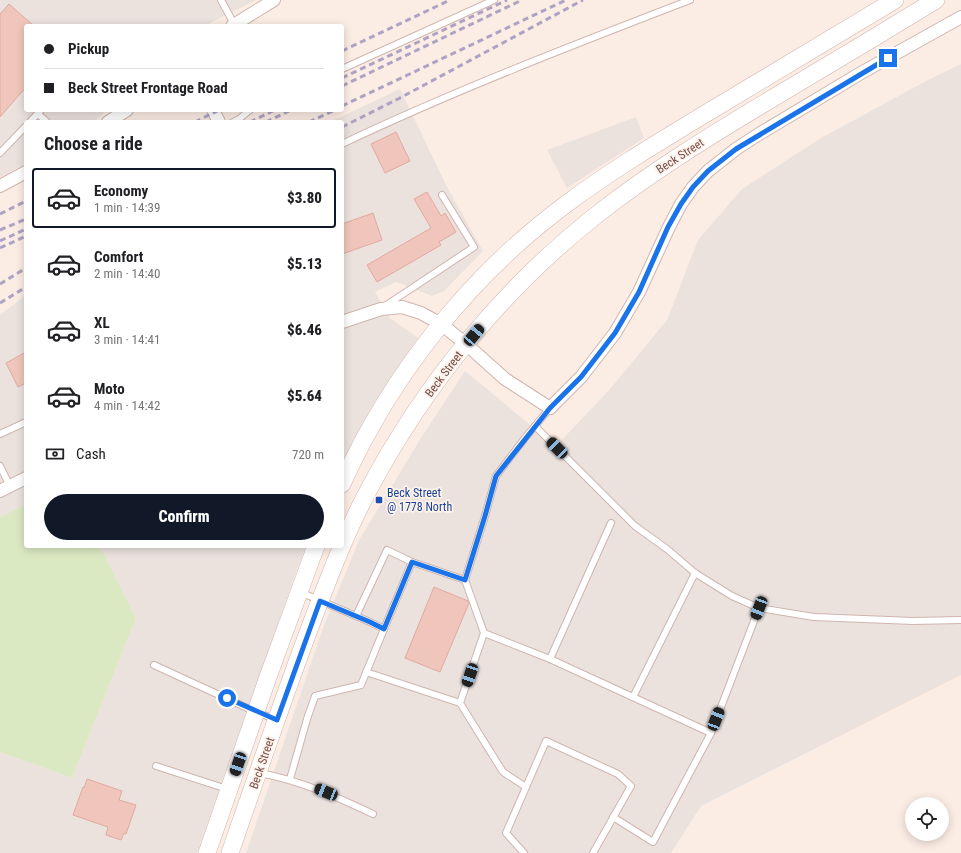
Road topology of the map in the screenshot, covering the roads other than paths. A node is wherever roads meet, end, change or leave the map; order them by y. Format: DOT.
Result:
graph roads {
  1 [pos="221,0"];
  2 [pos="274,0"];
  3 [pos="494,0"];
  4 [pos="690,0"];
  5 [pos="895,0"];
  6 [pos="936,0"];
  7 [pos="961,16"];
  8 [pos="233,24"];
  9 [pos="235,24"];
  10 [pos="344,68"];
  11 [pos="40,112"];
  12 [pos="124,112"];
  13 [pos="248,112"];
  14 [pos="32,120"];
  15 [pos="111,120"];
  16 [pos="238,120"];
  17 [pos="24,128"];
  18 [pos="344,143"];
  19 [pos="0,153"];
  20 [pos="24,173"];
  21 [pos="0,186"];
  22 [pos="442,195"];
  23 [pos="381,309"];
  24 [pos="344,321"];
  25 [pos="441,324"];
  26 [pos="466,344"];
  27 [pos="550,408"];
  28 [pos="24,423"];
  29 [pos="535,426"];
  30 [pos="0,434"];
  31 [pos="0,466"];
  32 [pos="24,479"];
  33 [pos="344,480"];
  34 [pos="5,489"];
  35 [pos="611,523"];
  36 [pos="344,544"];
  37 [pos="315,548"];
  38 [pos="342,548"];
  39 [pos="412,562"];
  40 [pos="695,573"];
  41 [pos="465,580"];
  42 [pos="299,591"];
  43 [pos="320,601"];
  44 [pos="759,608"];
  45 [pos="356,616"];
  46 [pos="961,620"];
  47 [pos="384,629"];
  48 [pos="484,633"];
  49 [pos="550,659"];
  50 [pos="154,665"];
  51 [pos="366,672"];
  52 [pos="633,697"];
  53 [pos="460,703"];
  54 [pos="256,712"];
  55 [pos="277,720"];
  56 [pos="711,733"];
  57 [pos="156,766"];
  58 [pos="258,772"];
  59 [pos="290,779"];
  60 [pos="526,787"];
  61 [pos="229,790"];
  62 [pos="373,814"];
  63 [pos="613,817"];
  64 [pos="207,853"];
  65 [pos="230,853"];
  66 [pos="524,853"];
  67 [pos="593,853"];
  1 -- 8 [label="lane"];
  2 -- 9 [label="street"];
  3 -- 10 [label="lane"];
  4 -- 18 [label="lane"];
  5 -- 25 [label="main road, Beck Street"];
  6 -- 26 [label="main road, Beck Street"];
  7 -- 27 [label="street"];
  11 -- 14 [label="lane"];
  12 -- 15 [label="street"];
  13 -- 16 [label="lane"];
  17 -- 19 [label="lane"];
  20 -- 21 [label="street"];
  22 -- 23 [label="lane"];
  23 -- 24 [label="street"];
  23 -- 25 [label="street"];
  25 -- 26 [label="street"];
  25 -- 33 [label="main road, Beck Street"];
  26 -- 27 [label="street"];
  26 -- 36 [label="main road, Beck Street"];
  27 -- 29 [label="lane"];
  28 -- 30 [label="lane"];
  29 -- 40 [label="lane"];
  29 -- 41 [label="lane"];
  31 -- 34 [label="lane"];
  32 -- 34 [label="street"];
  35 -- 49 [label="lane"];
  37 -- 42 [label="main road, Beck Street"];
  38 -- 43 [label="main road, Beck Street"];
  39 -- 41 [label="lane"];
  39 -- 45 [label="lane"];
  39 -- 47 [label="lane"];
  40 -- 44 [label="lane"];
  40 -- 52 [label="lane"];
  41 -- 48 [label="lane"];
  42 -- 43 [label="lane"];
  42 -- 54 [label="main road, Beck Street"];
  43 -- 45 [label="lane"];
  43 -- 55 [label="main road, Beck Street"];
  44 -- 46 [label="lane"];
  44 -- 56 [label="lane"];
  45 -- 47 [label="lane"];
  47 -- 51 [label="lane"];
  48 -- 49 [label="lane"];
  48 -- 53 [label="lane"];
  49 -- 52 [label="lane"];
  50 -- 54 [label="lane"];
  51 -- 53 [label="lane"];
  51 -- 59 [label="lane"];
  52 -- 56 [label="lane"];
  53 -- 60 [label="lane"];
  54 -- 55 [label="lane"];
  54 -- 61 [label="main road, Beck Street"];
  55 -- 58 [label="main road, Beck Street"];
  56 -- 63 [label="lane"];
  57 -- 61 [label="lane"];
  58 -- 59 [label="lane"];
  58 -- 65 [label="main road, Beck Street"];
  59 -- 62 [label="lane"];
  60 -- 63 [label="lane"];
  60 -- 66 [label="lane"];
  61 -- 64 [label="main road, Beck Street"];
  63 -- 67 [label="lane"];
}
